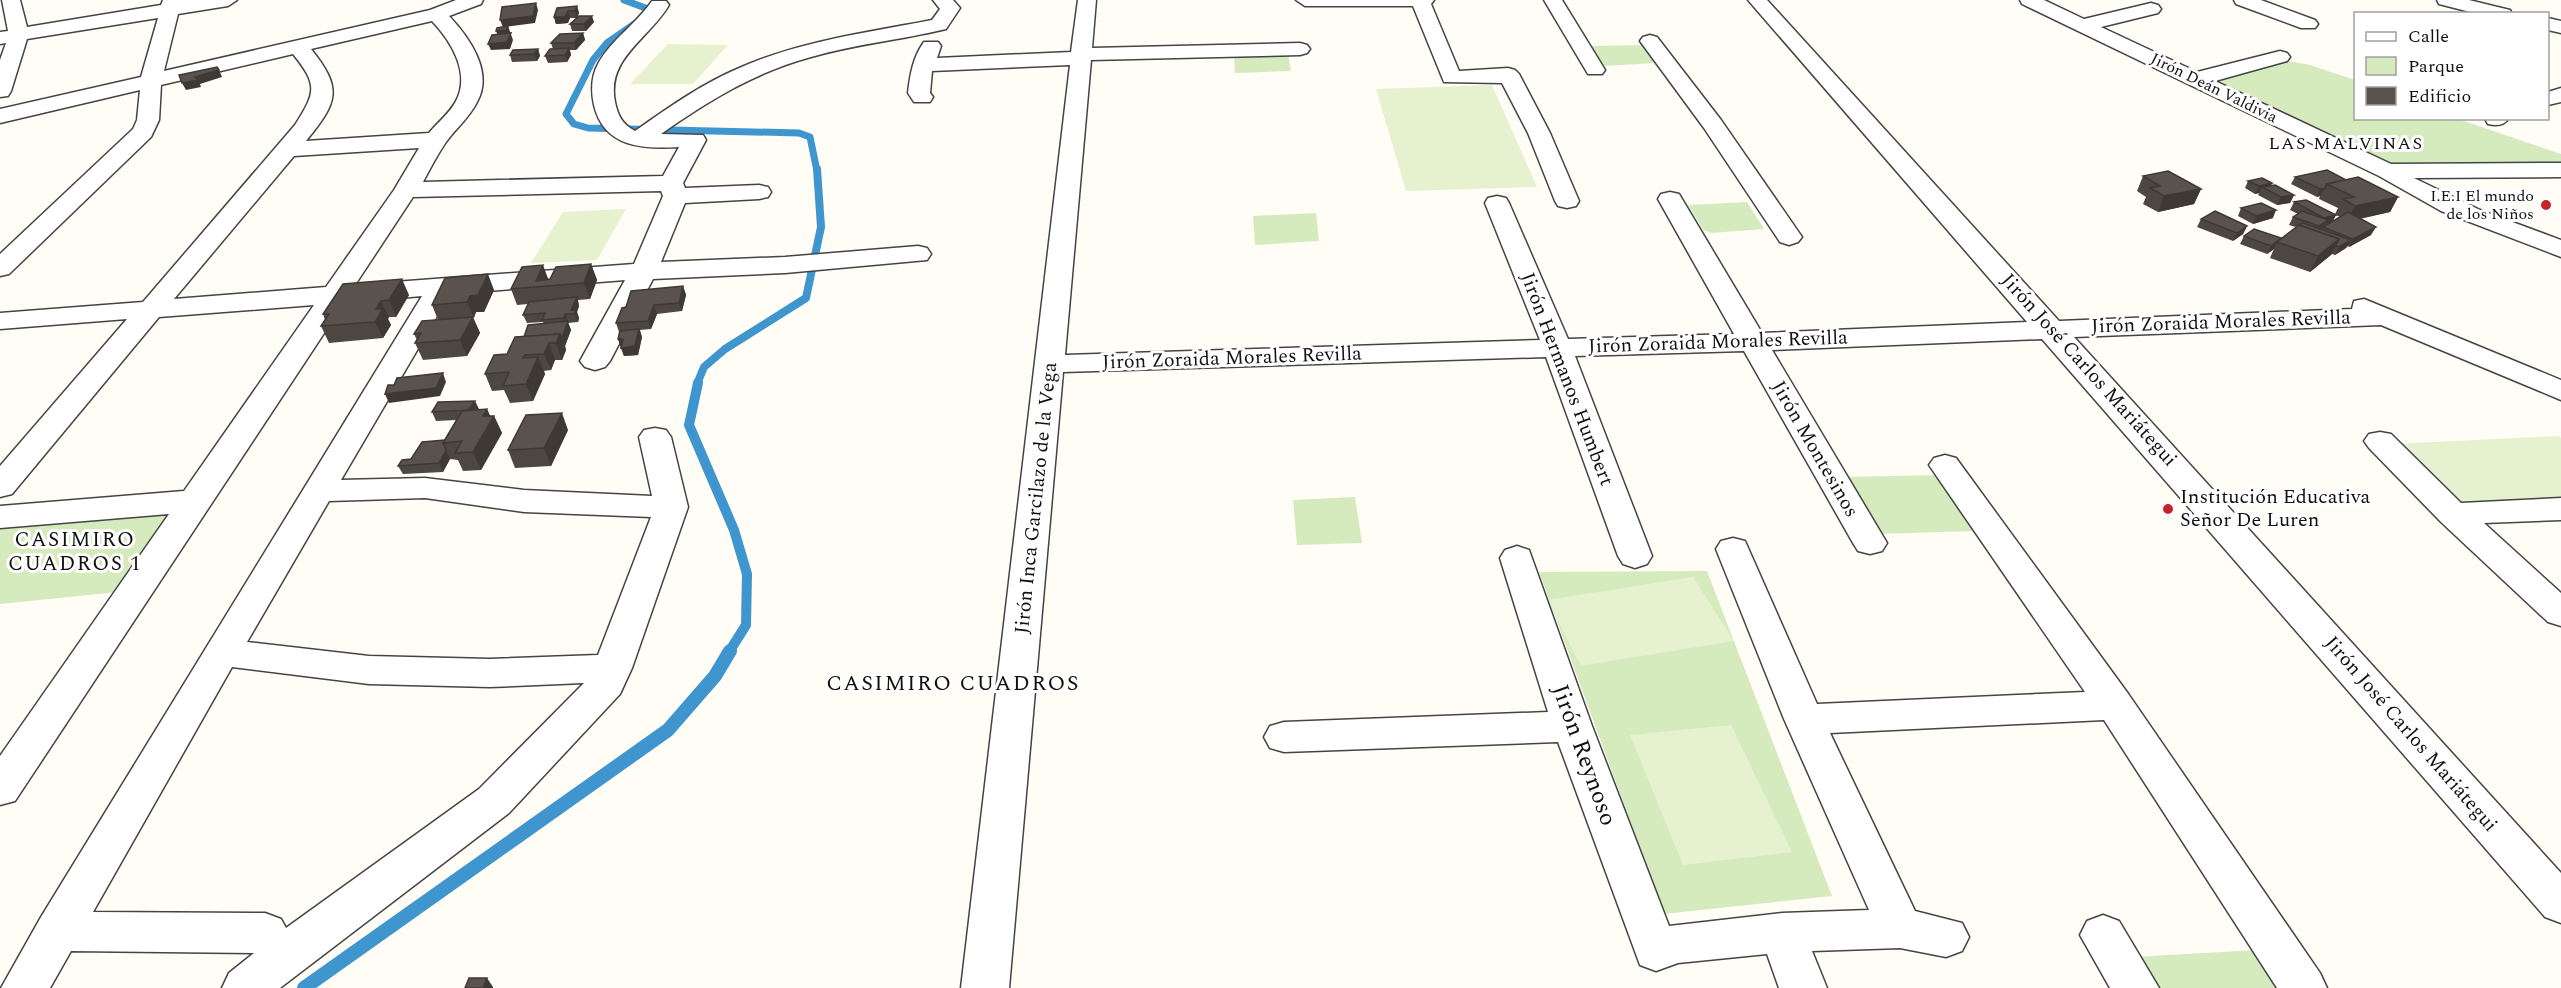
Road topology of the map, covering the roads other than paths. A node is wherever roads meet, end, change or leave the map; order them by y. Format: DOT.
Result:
graph roads {
  1 [pos="10,0"];
  2 [pos="228,0"];
  3 [pos="474,0"];
  4 [pos="942,0"];
  5 [pos="1305,0"];
  6 [pos="1420,0"];
  7 [pos="1425,0"];
  8 [pos="1554,0"];
  9 [pos="1757,0"];
  10 [pos="2029,0"];
  11 [pos="2243,0"];
  12 [pos="2446,0"];
  13 [pos="1088,2"];
  14 [pos="171,5"];
  15 [pos="658,6"];
  16 [pos="2151,9"];
  17 [pos="444,12"];
  18 [pos="2495,12"];
  19 [pos="2308,24"];
  20 [pos="939,25"];
  21 [pos="2084,25"];
  22 [pos="10,36"];
  23 [pos="1650,41"];
  24 [pos="298,47"];
  25 [pos="1300,49"];
  26 [pos="1081,56"];
  27 [pos="2280,57"];
  28 [pos="924,65"];
  29 [pos="1595,70"];
  30 [pos="2196,79"];
  31 [pos="151,80"];
  32 [pos="0,91"];
  33 [pos="922,97"];
  34 [pos="0,116"];
  35 [pos="644,135"];
  36 [pos="435,140"];
  37 [pos="287,149"];
  38 [pos="2561,170"];
  39 [pos="2387,171"];
  40 [pos="406,190"];
  41 [pos="673,190"];
  42 [pos="759,192"];
  43 [pos="1670,199"];
  44 [pos="1567,201"];
  45 [pos="1497,203"];
  46 [pos="1789,237"];
  47 [pos="2561,249"];
  48 [pos="907,255"];
  49 [pos="0,268"];
  50 [pos="644,271"];
  51 [pos="341,285"];
  52 [pos="441,287"];
  53 [pos="157,300"];
  54 [pos="0,305"];
  55 [pos="0,321"];
  56 [pos="2050,328"];
  57 [pos="1754,342"];
  58 [pos="1557,347"];
  59 [pos="594,361"];
  60 [pos="1050,364"];
  61 [pos="2561,391"];
  62 [pos="655,437"];
  63 [pos="2379,441"];
  64 [pos="1945,465"];
  65 [pos="0,487"];
  66 [pos="321,491"];
  67 [pos="194,501"];
  68 [pos="672,507"];
  69 [pos="2561,509"];
  70 [pos="2453,514"];
  71 [pos="0,517"];
  72 [pos="1870,543"];
  73 [pos="1733,549"];
  74 [pos="1635,556"];
  75 [pos="1516,558"];
  76 [pos="2561,613"];
  77 [pos="222,652"];
  78 [pos="613,668"];
  79 [pos="2115,705"];
  80 [pos="1804,719"];
  81 [pos="1572,726"];
  82 [pos="1284,737"];
  83 [pos="0,789"];
  84 [pos="2561,904"];
  85 [pos="1900,928"];
  86 [pos="57,931"];
  87 [pos="265,933"];
  88 [pos="1782,933"];
  89 [pos="2103,935"];
  90 [pos="1946,937"];
  91 [pos="25,988"];
  92 [pos="246,988"];
  93 [pos="986,988"];
  94 [pos="1803,988"];
  95 [pos="2135,988"];
  96 [pos="2303,988"];
  1 -- 22 [label="street"];
  2 -- 14 [label="street"];
  3 -- 17 [label="street"];
  4 -- 20 [label="street"];
  5 -- 6 [label="street"];
  6 -- 7 [label="street"];
  6 -- 44 [label="street"];
  8 -- 29 [label="street"];
  9 -- 56 [label="street, Jirón José Carlos Mariátegui"];
  10 -- 21 [label="street, Jirón Deán Valdivia"];
  11 -- 19 [label="street"];
  12 -- 18 [label="street"];
  13 -- 26 [label="street, Jirón Inca Garcilazo de la Vega"];
  14 -- 22 [label="street"];
  14 -- 31 [label="street"];
  15 -- 35 [label="street"];
  16 -- 21 [label="street"];
  17 -- 24 [label="street"];
  17 -- 36 [label="street"];
  20 -- 28 [label="street"];
  20 -- 35 [label="street"];
  21 -- 30 [label="street, Jirón Deán Valdivia"];
  22 -- 32 [label="street"];
  23 -- 46 [label="street"];
  24 -- 31 [label="street"];
  24 -- 37 [label="street"];
  25 -- 26 [label="street"];
  26 -- 28 [label="street"];
  26 -- 60 [label="street, Jirón Inca Garcilazo de la Vega"];
  27 -- 30 [label="street"];
  28 -- 33 [label="street"];
  30 -- 39 [label="street, Jirón Deán Valdivia"];
  31 -- 34 [label="street"];
  31 -- 49 [label="street"];
  35 -- 41 [label="street"];
  36 -- 37 [label="street"];
  36 -- 40 [label="street"];
  37 -- 53 [label="street"];
  38 -- 39 [label="street"];
  39 -- 47 [label="street, Jirón Deán Valdivia"];
  40 -- 41 [label="street"];
  40 -- 51 [label="street"];
  41 -- 42 [label="street"];
  41 -- 50 [label="street"];
  43 -- 57 [label="street, Jirón Montesinos"];
  45 -- 58 [label="street, Jirón Hermanos Humbert"];
  48 -- 50 [label="street"];
  50 -- 52 [label="street"];
  50 -- 59 [label="street"];
  51 -- 52 [label="street"];
  51 -- 53 [label="street"];
  51 -- 67 [label="street"];
  52 -- 66 [label="street"];
  53 -- 54 [label="street"];
  53 -- 55 [label="street"];
  53 -- 65 [label="street"];
  56 -- 57 [label="street, Jirón Zoraida Morales Revilla"];
  56 -- 61 [label="street, Jirón Zoraida Morales Revilla"];
  56 -- 84 [label="street, Jirón José Carlos Mariátegui"];
  57 -- 58 [label="street, Jirón Zoraida Morales Revilla"];
  57 -- 72 [label="street, Jirón Montesinos"];
  58 -- 60 [label="street, Jirón Zoraida Morales Revilla"];
  58 -- 74 [label="street, Jirón Hermanos Humbert"];
  60 -- 93 [label="street, Jirón Inca Garcilazo de la Vega"];
  62 -- 68 [label="street"];
  63 -- 70 [label="street"];
  64 -- 79 [label="street"];
  66 -- 68 [label="street"];
  66 -- 77 [label="street"];
  67 -- 71 [label="street"];
  67 -- 83 [label="street"];
  68 -- 78 [label="street"];
  69 -- 70 [label="street"];
  70 -- 76 [label="street"];
  73 -- 80 [label="street"];
  75 -- 81 [label="street, Jirón Reynoso"];
  77 -- 78 [label="street"];
  77 -- 86 [label="street"];
  78 -- 92 [label="street"];
  79 -- 80 [label="street"];
  79 -- 96 [label="street"];
  80 -- 85 [label="street"];
  81 -- 82 [label="street"];
  81 -- 88 [label="street, Jirón Reynoso"];
  85 -- 88 [label="street"];
  85 -- 90 [label="street"];
  86 -- 87 [label="street"];
  86 -- 91 [label="street"];
  88 -- 94 [label="street"];
  89 -- 95 [label="street"];
}
